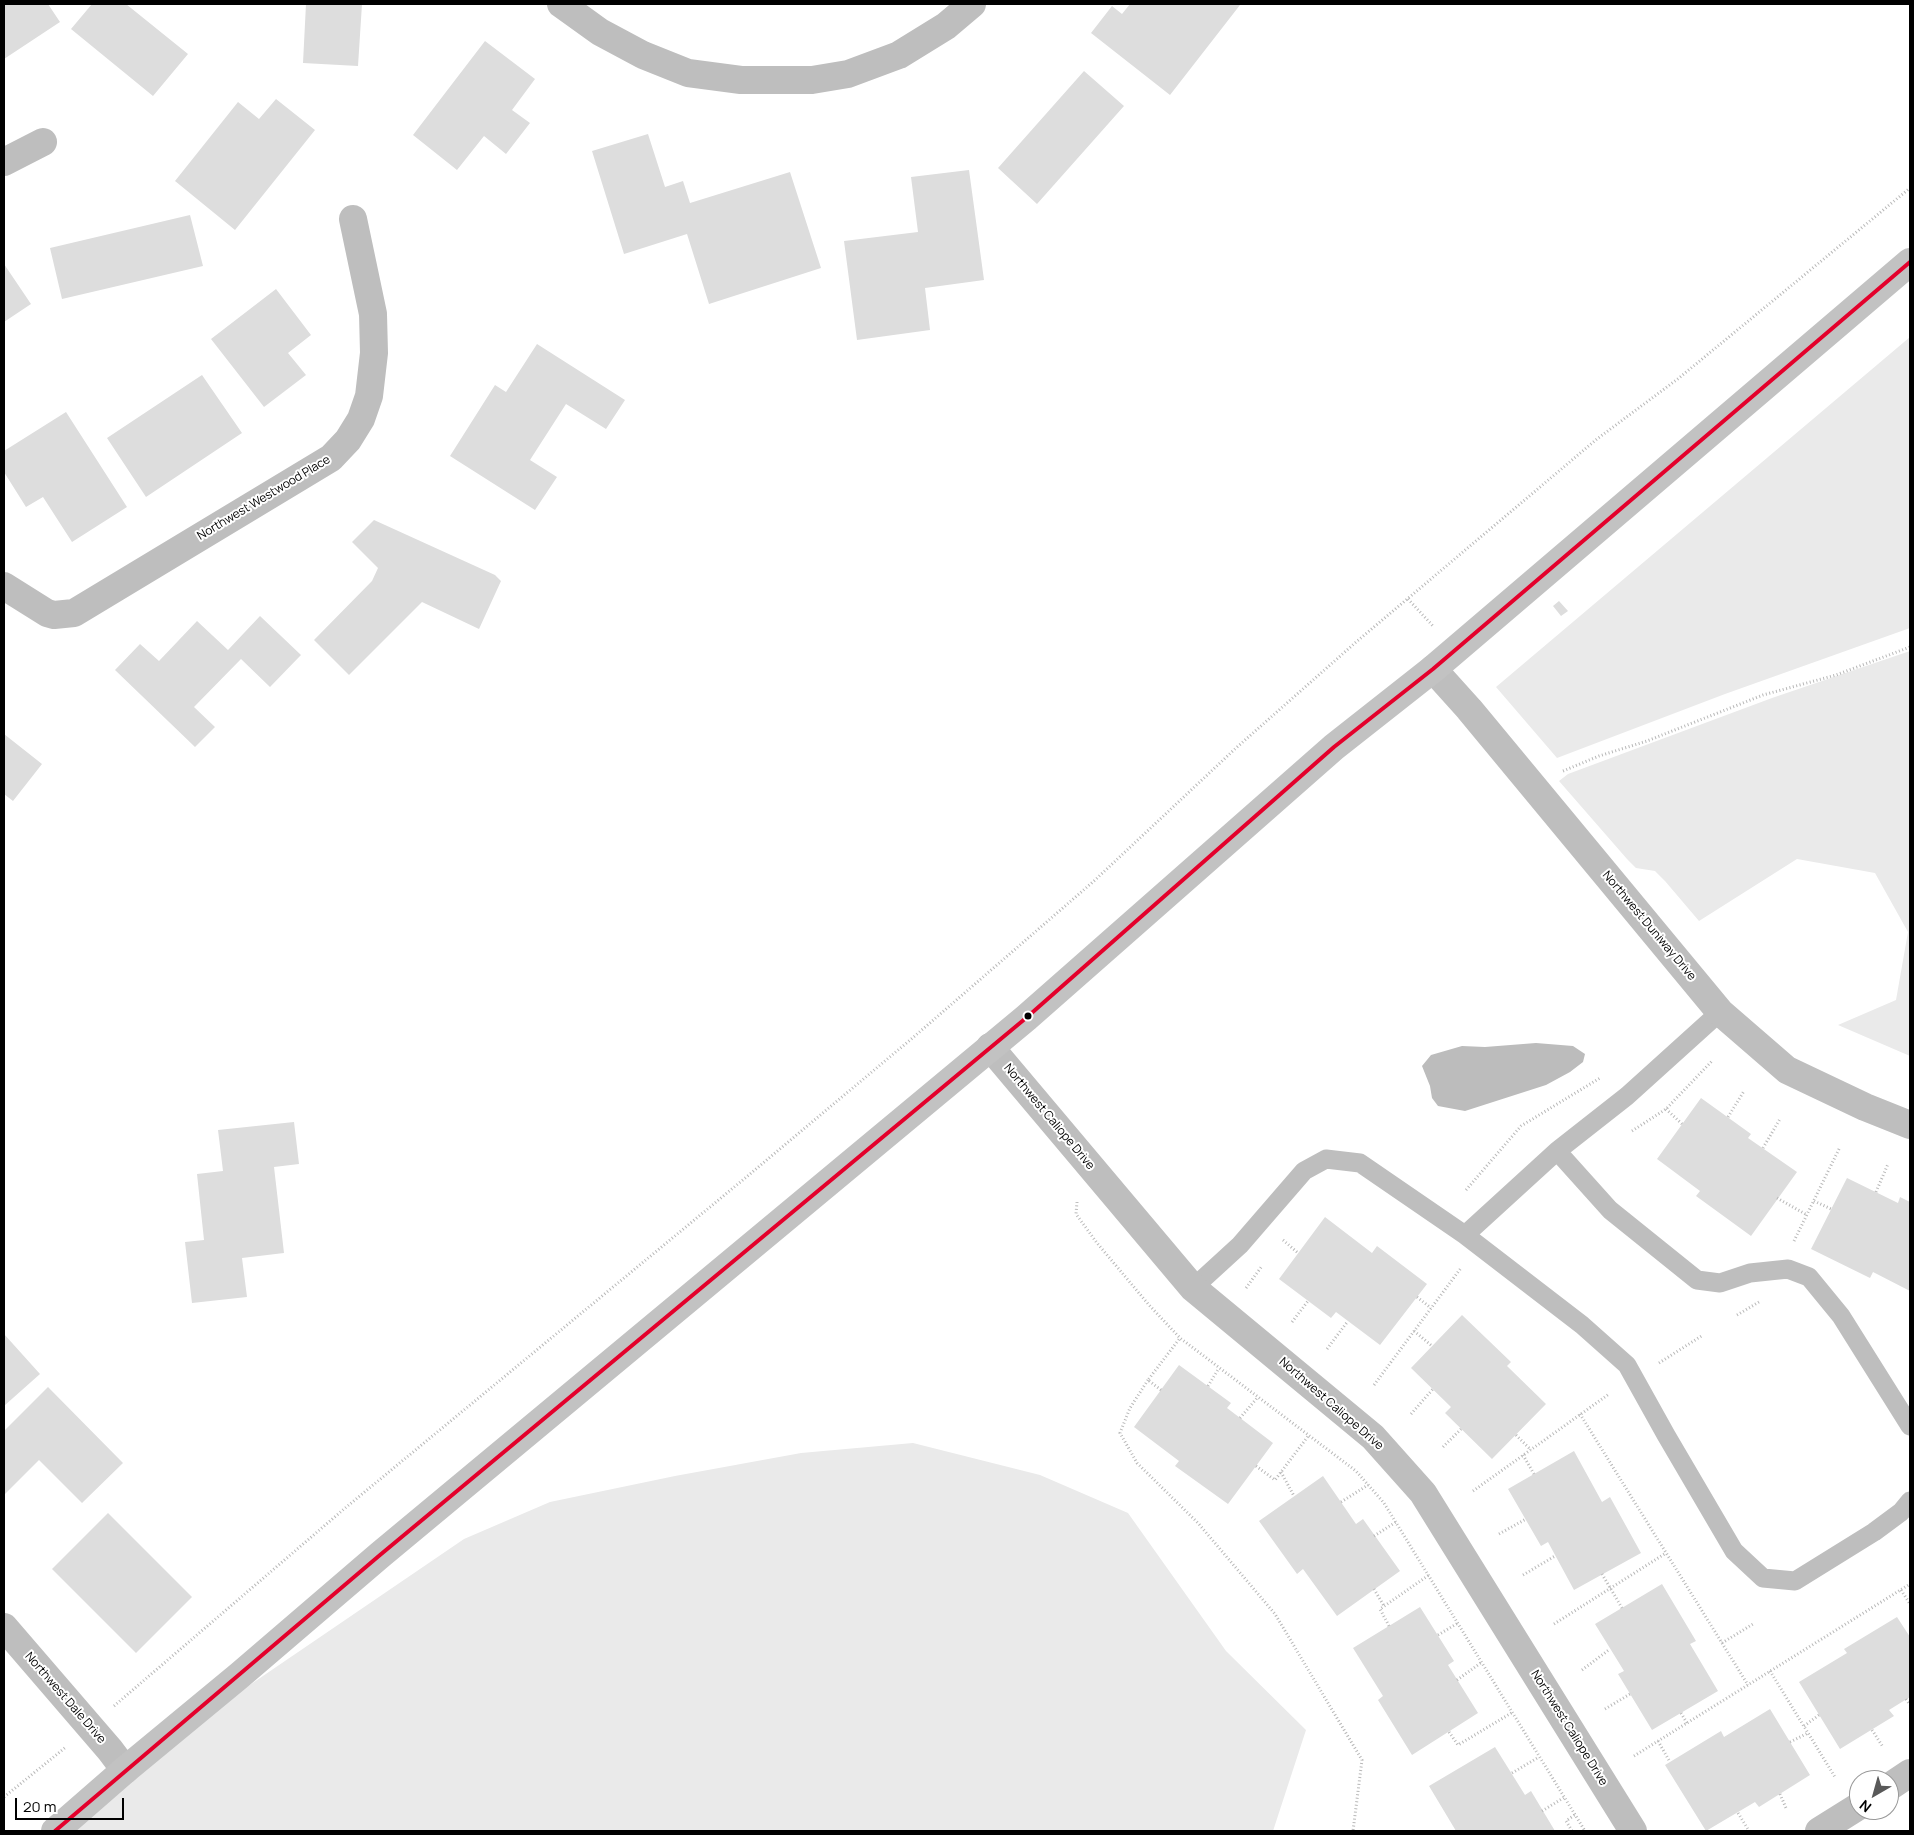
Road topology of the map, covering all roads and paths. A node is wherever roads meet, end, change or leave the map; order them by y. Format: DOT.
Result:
graph roads {
  1 [pos="561,4"];
  2 [pos="972,4"];
  3 [pos="43,142"];
  4 [pos="4,162"];
  5 [pos="1910,188"];
  6 [pos="353,219"];
  7 [pos="1910,262"];
  8 [pos="4,586"];
  9 [pos="1910,647"];
  10 [pos="1433,669"];
  11 [pos="1559,773"];
  12 [pos="1720,1012"];
  13 [pos="990,1047"];
  14 [pos="1712,1061"];
  15 [pos="1606,1074"];
  16 [pos="1744,1091"];
  17 [pos="1666,1109"];
  18 [pos="1728,1116"];
  19 [pos="1780,1119"];
  20 [pos="1682,1124"];
  21 [pos="1910,1125"];
  22 [pos="1627,1134"];
  23 [pos="1840,1147"];
  24 [pos="1763,1148"];
  25 [pos="1556,1151"];
  26 [pos="1888,1164"];
  27 [pos="1466,1190"];
  28 [pos="1876,1192"];
  29 [pos="1076,1194"];
  30 [pos="1778,1198"];
  31 [pos="1814,1201"];
  32 [pos="1832,1209"];
  33 [pos="1807,1215"];
  34 [pos="1465,1234"];
  35 [pos="1282,1239"];
  36 [pos="1790,1249"];
  37 [pos="1298,1253"];
  38 [pos="1462,1267"];
  39 [pos="1193,1288"];
  40 [pos="1417,1297"];
  41 [pos="1308,1301"];
  42 [pos="1431,1308"];
  43 [pos="1348,1321"];
  44 [pos="1292,1322"];
  45 [pos="1414,1331"];
  46 [pos="1703,1336"];
  47 [pos="1180,1338"];
  48 [pos="1432,1346"];
  49 [pos="1327,1349"];
  50 [pos="1652,1367"];
  51 [pos="1219,1368"];
  52 [pos="1148,1380"];
  53 [pos="1374,1385"];
  54 [pos="1208,1386"];
  55 [pos="1433,1389"];
  56 [pos="1161,1390"];
  57 [pos="1609,1394"];
  58 [pos="1258,1397"];
  59 [pos="1411,1414"];
  60 [pos="1580,1414"];
  61 [pos="1240,1418"];
  62 [pos="1910,1426"];
  63 [pos="1461,1429"];
  64 [pos="1309,1435"];
  65 [pos="1516,1435"];
  66 [pos="1443,1448"];
  67 [pos="1531,1450"];
  68 [pos="1523,1455"];
  69 [pos="1256,1466"];
  70 [pos="1281,1472"];
  71 [pos="1534,1474"];
  72 [pos="1368,1485"];
  73 [pos="1473,1491"];
  74 [pos="1294,1496"];
  75 [pos="1910,1501"];
  76 [pos="1341,1502"];
  77 [pos="1526,1519"];
  78 [pos="1396,1522"];
  79 [pos="1499,1534"];
  80 [pos="1374,1536"];
  81 [pos="1666,1553"];
  82 [pos="1555,1556"];
  83 [pos="1602,1574"];
  84 [pos="1523,1575"];
  85 [pos="1429,1576"];
  86 [pos="1910,1584"];
  87 [pos="1610,1588"];
  88 [pos="1374,1589"];
  89 [pos="1901,1590"];
  90 [pos="1910,1604"];
  91 [pos="1384,1606"];
  92 [pos="1622,1608"];
  93 [pos="1458,1622"];
  94 [pos="1554,1624"];
  95 [pos="1753,1624"];
  96 [pos="1389,1626"];
  97 [pos="4,1627"];
  98 [pos="1438,1635"];
  99 [pos="1722,1643"];
  100 [pos="1610,1649"];
  101 [pos="1482,1662"];
  102 [pos="1582,1670"];
  103 [pos="1770,1671"];
  104 [pos="1457,1680"];
  105 [pos="1748,1685"];
  106 [pos="1630,1694"];
  107 [pos="1906,1699"];
  108 [pos="116,1704"];
  109 [pos="1910,1705"];
  110 [pos="1605,1709"];
  111 [pos="1513,1712"];
  112 [pos="1681,1713"];
  113 [pos="1819,1715"];
  114 [pos="1687,1723"];
  115 [pos="1804,1726"];
  116 [pos="1872,1730"];
  117 [pos="1449,1732"];
  118 [pos="1808,1733"];
  119 [pos="1658,1741"];
  120 [pos="1790,1742"];
  121 [pos="65,1747"];
  122 [pos="1883,1747"];
  123 [pos="1540,1756"];
  124 [pos="1634,1756"];
  125 [pos="1670,1762"];
  126 [pos="125,1770"];
  127 [pos="1512,1773"];
  128 [pos="1910,1773"];
  129 [pos="1835,1777"];
  130 [pos="1899,1780"];
  131 [pos="1780,1794"];
  132 [pos="4,1797"];
  133 [pos="1566,1798"];
  134 [pos="1786,1808"];
  135 [pos="1542,1811"];
  136 [pos="1738,1812"];
  137 [pos="1849,1812"];
  138 [pos="1576,1814"];
  139 [pos="54,1831"];
  140 [pos="1353,1831"];
  141 [pos="1572,1831"];
  142 [pos="1585,1831"];
  143 [pos="1633,1831"];
  144 [pos="1749,1831"];
  145 [pos="1819,1831"];
  1 -- 2 [label="street"];
  3 -- 4 [label="street"];
  5 -- 108 [label="path"];
  6 -- 8 [label="street, Northwest Westwood Place"];
  7 -- 10 [label="main road"];
  9 -- 11 [label="path"];
  10 -- 12 [label="street, Northwest Duniway Drive"];
  10 -- 13 [label="main road"];
  12 -- 21 [label="street, Northwest Duniway Drive"];
  12 -- 25 [label="lane"];
  13 -- 39 [label="street, Northwest Caliope Drive"];
  13 -- 126 [label="main road"];
  14 -- 17 [label="path"];
  15 -- 27 [label="path"];
  16 -- 18 [label="path"];
  17 -- 20 [label="path"];
  17 -- 22 [label="path"];
  19 -- 24 [label="path"];
  23 -- 31 [label="path"];
  25 -- 34 [label="lane"];
  25 -- 62 [label="lane"];
  26 -- 28 [label="path"];
  29 -- 47 [label="path"];
  30 -- 33 [label="path"];
  31 -- 32 [label="path"];
  31 -- 33 [label="path"];
  33 -- 36 [label="path"];
  34 -- 39 [label="lane"];
  34 -- 75 [label="lane"];
  35 -- 37 [label="path"];
  38 -- 42 [label="path"];
  39 -- 143 [label="street, Northwest Caliope Drive"];
  40 -- 42 [label="path"];
  41 -- 44 [label="path"];
  42 -- 45 [label="path"];
  43 -- 49 [label="path"];
  45 -- 48 [label="path"];
  45 -- 53 [label="path"];
  46 -- 50 [label="path"];
  47 -- 51 [label="path"];
  47 -- 52 [label="path"];
  51 -- 54 [label="path"];
  51 -- 58 [label="path"];
  52 -- 56 [label="path"];
  52 -- 140 [label="path"];
  55 -- 59 [label="path"];
  57 -- 60 [label="path"];
  58 -- 61 [label="path"];
  58 -- 64 [label="path"];
  60 -- 67 [label="path"];
  60 -- 81 [label="path"];
  63 -- 66 [label="path"];
  64 -- 70 [label="path"];
  64 -- 72 [label="path"];
  65 -- 67 [label="path"];
  67 -- 68 [label="path"];
  68 -- 71 [label="path"];
  68 -- 73 [label="path"];
  69 -- 70 [label="path"];
  70 -- 74 [label="path"];
  72 -- 76 [label="path"];
  72 -- 78 [label="path"];
  77 -- 79 [label="path"];
  78 -- 80 [label="path"];
  78 -- 85 [label="path"];
  81 -- 87 [label="path"];
  81 -- 99 [label="path"];
  82 -- 84 [label="path"];
  83 -- 87 [label="path"];
  85 -- 91 [label="path"];
  85 -- 93 [label="path"];
  86 -- 89 [label="path"];
  87 -- 92 [label="path"];
  87 -- 94 [label="path"];
  88 -- 91 [label="path"];
  89 -- 90 [label="path"];
  89 -- 103 [label="path"];
  91 -- 96 [label="path"];
  93 -- 98 [label="path"];
  93 -- 101 [label="path"];
  95 -- 99 [label="path"];
  97 -- 126 [label="street, Northwest Dale Drive"];
  99 -- 105 [label="path"];
  100 -- 102 [label="path"];
  101 -- 104 [label="path"];
  101 -- 111 [label="path"];
  103 -- 105 [label="path"];
  103 -- 115 [label="path"];
  105 -- 114 [label="path"];
  106 -- 110 [label="path"];
  107 -- 109 [label="path"];
  111 -- 117 [label="path"];
  111 -- 123 [label="path"];
  112 -- 114 [label="path"];
  113 -- 115 [label="path"];
  114 -- 119 [label="path"];
  115 -- 118 [label="path"];
  116 -- 122 [label="path"];
  118 -- 120 [label="path"];
  118 -- 129 [label="path"];
  119 -- 124 [label="path"];
  119 -- 125 [label="path"];
  121 -- 132 [label="path"];
  123 -- 127 [label="path"];
  123 -- 133 [label="path"];
  126 -- 139 [label="main road"];
  128 -- 130 [label="street"];
  131 -- 134 [label="path"];
  133 -- 135 [label="path"];
  133 -- 138 [label="path"];
  136 -- 144 [label="path"];
  137 -- 145 [label="street"];
  138 -- 141 [label="path"];
  138 -- 142 [label="path"];
}
